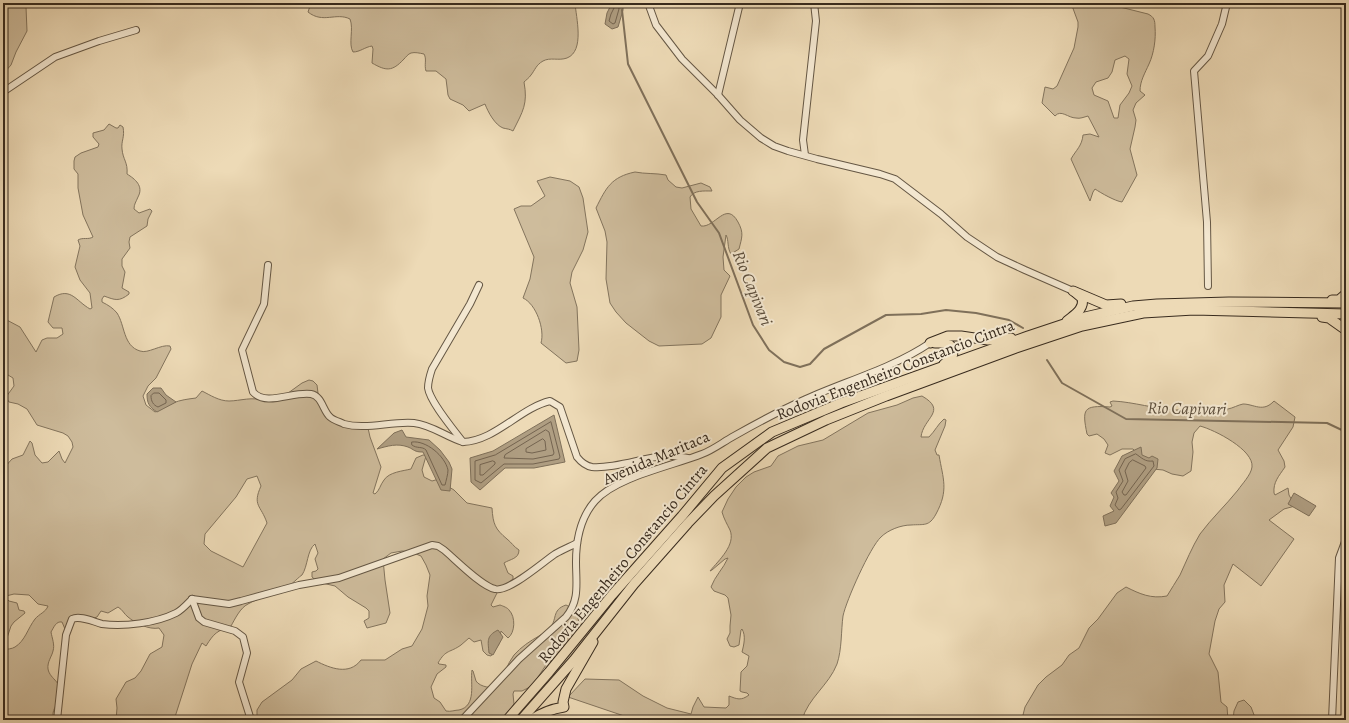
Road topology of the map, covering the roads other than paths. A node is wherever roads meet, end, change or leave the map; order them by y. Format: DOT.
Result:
graph roads {
  1 [pos="648,3"];
  2 [pos="740,3"];
  3 [pos="814,3"];
  4 [pos="1227,3"];
  5 [pos="136,30"];
  6 [pos="3,92"];
  7 [pos="718,95"];
  8 [pos="805,155"];
  9 [pos="268,265"];
  10 [pos="479,285"];
  11 [pos="1208,286"];
  12 [pos="1073,291"];
  13 [pos="1346,294"];
  14 [pos="1296,303"];
  15 [pos="1346,303"];
  16 [pos="1157,304"];
  17 [pos="1286,313"];
  18 [pos="1346,314"];
  19 [pos="1346,319"];
  20 [pos="1064,324"];
  21 [pos="1346,329"];
  22 [pos="1028,336"];
  23 [pos="930,343"];
  24 [pos="942,366"];
  25 [pos="463,442"];
  26 [pos="689,458"];
  27 [pos="1346,539"];
  28 [pos="577,543"];
  29 [pos="192,599"];
  30 [pos="600,626"];
  31 [pos="57,720"];
  32 [pos="251,720"];
  33 [pos="462,720"];
  34 [pos="506,720"];
  35 [pos="521,720"];
  36 [pos="531,720"];
  37 [pos="1332,720"];
  1 -- 7 [label="street"];
  2 -- 7 [label="street"];
  3 -- 8 [label="street"];
  4 -- 11 [label="street"];
  5 -- 6 [label="street"];
  7 -- 8 [label="street"];
  8 -- 12 [label="street"];
  9 -- 25 [label="street"];
  10 -- 25 [label="street"];
  12 -- 16 [label="highway"];
  12 -- 20 [label="highway"];
  13 -- 14 [label="highway"];
  14 -- 15 [label="highway, Rodovia Engenheiro Constancio Cintra"];
  14 -- 16 [label="highway, Rodovia Engenheiro Constancio Cintra"];
  16 -- 20 [label="highway, Rodovia Engenheiro Constancio Cintra"];
  17 -- 18 [label="highway, Rodovia Engenheiro Constancio Cintra"];
  17 -- 21 [label="highway"];
  17 -- 30 [label="highway, Rodovia Engenheiro Constancio Cintra"];
  19 -- 21 [label="highway"];
  20 -- 22 [label="highway, Rodovia Engenheiro Constancio Cintra"];
  22 -- 23 [label="highway"];
  22 -- 24 [label="highway, Rodovia Engenheiro Constancio Cintra"];
  23 -- 24 [label="highway"];
  23 -- 26 [label="street, Avenida Maritaca"];
  24 -- 34 [label="highway, Rodovia Engenheiro Constancio Cintra"];
  25 -- 26 [label="street"];
  26 -- 28 [label="street, Avenida Maritaca"];
  27 -- 37 [label="street"];
  28 -- 29 [label="street"];
  28 -- 33 [label="street, Avenida Maritaca"];
  29 -- 31 [label="street"];
  29 -- 32 [label="street"];
  30 -- 35 [label="highway, Rodovia Engenheiro Constancio Cintra"];
  30 -- 36 [label="highway"];
}
